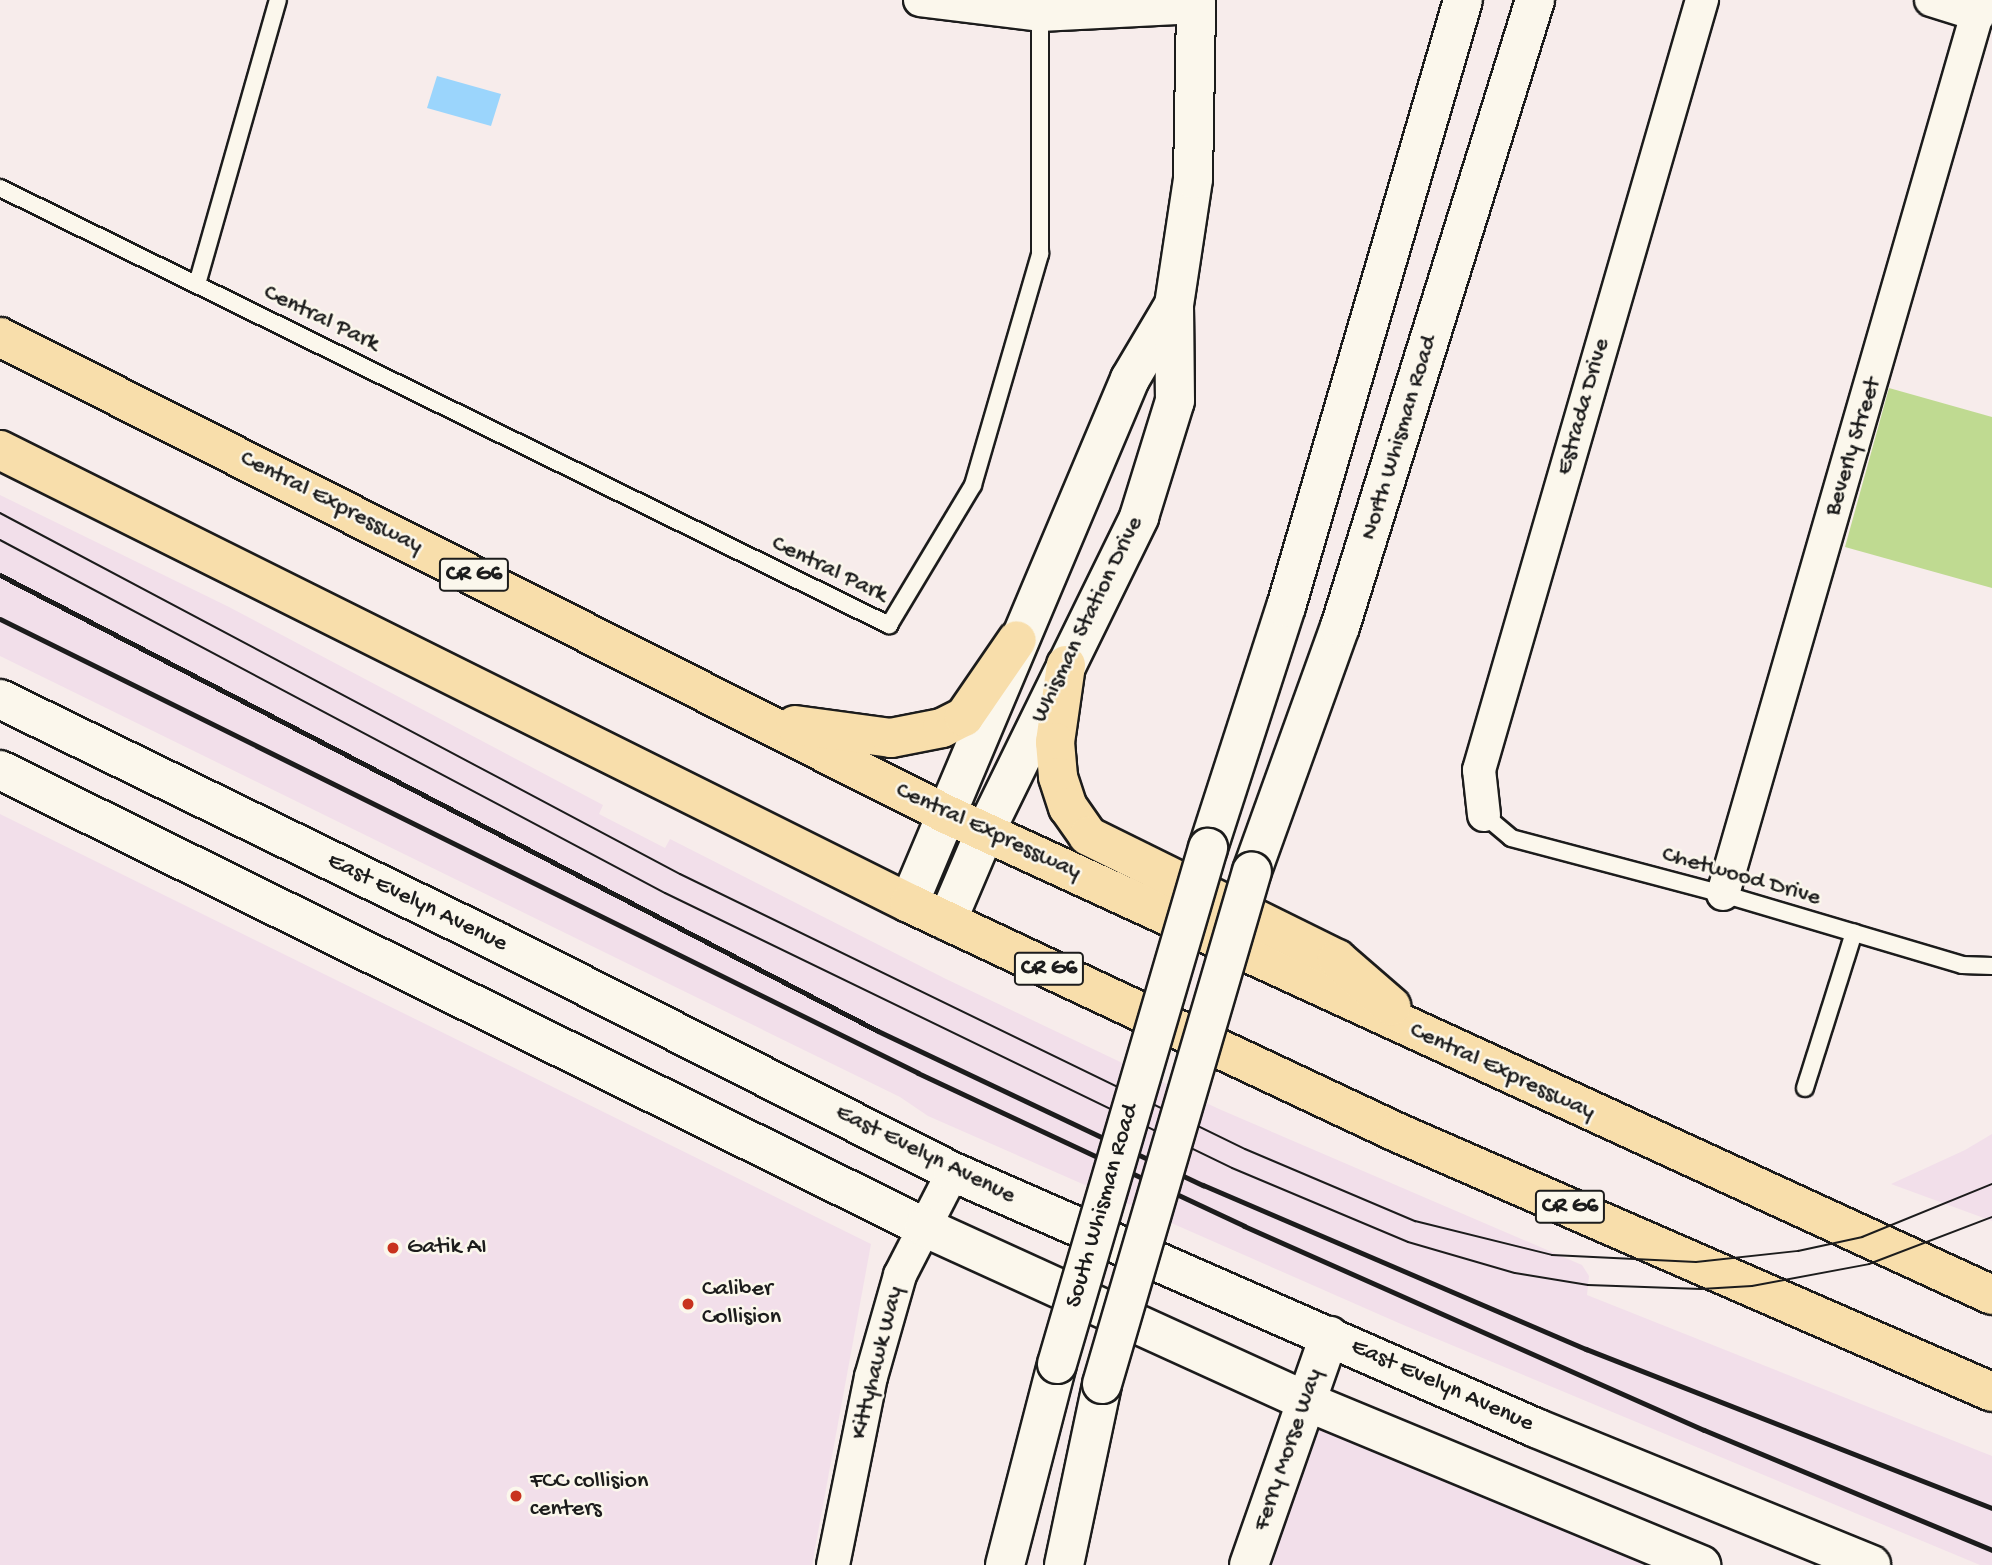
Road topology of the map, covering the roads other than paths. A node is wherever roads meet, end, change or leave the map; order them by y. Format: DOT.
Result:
graph roads {
  1 [pos="278,0"];
  2 [pos="920,0"];
  3 [pos="1463,0"];
  4 [pos="1535,0"];
  5 [pos="1702,0"];
  6 [pos="1931,0"];
  7 [pos="1196,3"];
  8 [pos="1980,7"];
  9 [pos="1040,8"];
  10 [pos="0,188"];
  11 [pos="197,284"];
  12 [pos="1174,305"];
  13 [pos="0,337"];
  14 [pos="0,450"];
  15 [pos="1017,640"];
  16 [pos="1066,666"];
  17 [pos="0,699"];
  18 [pos="766,722"];
  19 [pos="0,770"];
  20 [pos="948,815"];
  21 [pos="1485,815"];
  22 [pos="985,832"];
  23 [pos="1252,871"];
  24 [pos="1723,894"];
  25 [pos="909,903"];
  26 [pos="947,921"];
  27 [pos="1854,933"];
  28 [pos="1992,966"];
  29 [pos="1424,1036"];
  30 [pos="1805,1088"];
  31 [pos="953,1172"];
  32 [pos="924,1227"];
  33 [pos="1992,1296"];
  34 [pos="1329,1336"];
  35 [pos="1992,1392"];
  36 [pos="1305,1401"];
  37 [pos="833,1565"];
  38 [pos="1005,1565"];
  39 [pos="1064,1565"];
  40 [pos="1249,1565"];
  41 [pos="1701,1565"];
  42 [pos="1871,1565"];
  1 -- 11 [label="lane"];
  2 -- 9 [label="street"];
  3 -- 38 [label="main road, South Whisman Road, bridge"];
  4 -- 23 [label="main road, North Whisman Road"];
  5 -- 21 [label="street, Estrada Drive"];
  6 -- 8 [label="street"];
  7 -- 9 [label="street"];
  7 -- 12 [label="main road, Whisman Station Drive"];
  8 -- 24 [label="street, Beverly Street"];
  9 -- 11 [label="lane, Central Park"];
  10 -- 11 [label="lane, Central Park"];
  12 -- 15 [label="main road, Whisman Station Drive"];
  12 -- 16 [label="main road, Whisman Station Drive"];
  13 -- 18 [label="highway, Central Expressway / CR G6"];
  14 -- 25 [label="highway, CR G6"];
  15 -- 18 [label="highway"];
  15 -- 20 [label="main road, Whisman Station Drive"];
  16 -- 22 [label="main road, Whisman Station Drive"];
  16 -- 29 [label="highway"];
  17 -- 31 [label="main road, East Evelyn Avenue"];
  18 -- 20 [label="highway, Central Expressway / CR G6"];
  19 -- 32 [label="main road"];
  20 -- 22 [label="highway, Central Expressway / CR G6"];
  20 -- 25 [label="main road, Whisman Station Drive"];
  21 -- 24 [label="lane, Chetwood Drive"];
  22 -- 26 [label="main road, Whisman Station Drive"];
  22 -- 29 [label="highway, Central Expressway / CR G6"];
  23 -- 39 [label="main road, South Whisman Road, bridge"];
  24 -- 27 [label="lane, Chetwood Drive"];
  25 -- 26 [label="highway, CR G6"];
  26 -- 35 [label="highway, CR G6"];
  27 -- 28 [label="lane, Chetwood Drive"];
  27 -- 30 [label="lane"];
  29 -- 33 [label="highway, Central Expressway / CR G6"];
  31 -- 32 [label="street, Kittyhawk Way"];
  31 -- 34 [label="main road, East Evelyn Avenue"];
  32 -- 36 [label="main road"];
  32 -- 37 [label="street, Kittyhawk Way"];
  34 -- 36 [label="main road, Ferry Morse Way"];
  34 -- 42 [label="main road, East Evelyn Avenue"];
  36 -- 40 [label="main road, Ferry Morse Way"];
  36 -- 41 [label="main road"];
}
